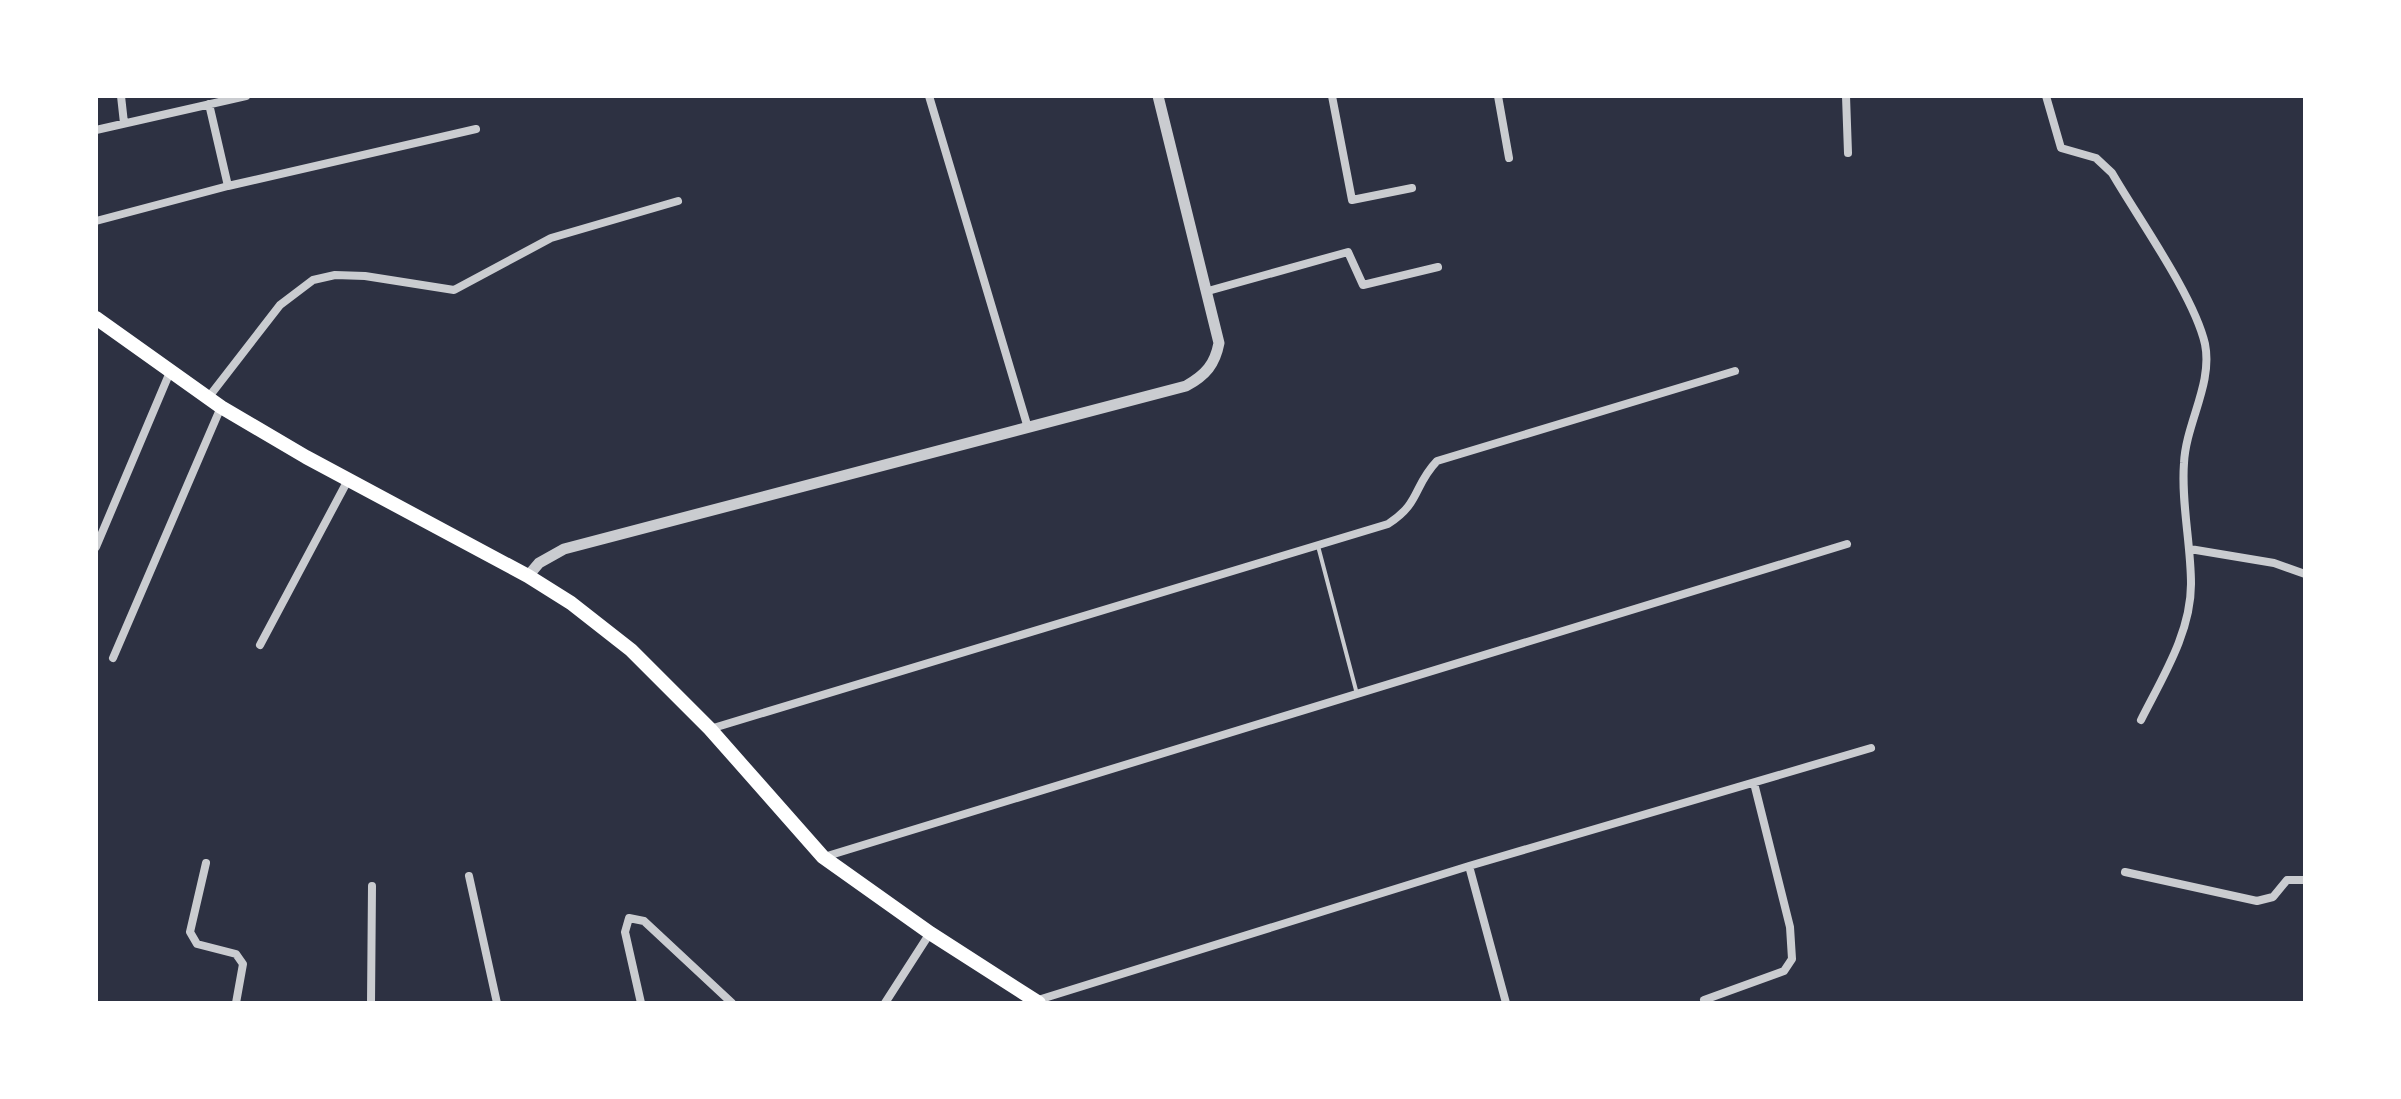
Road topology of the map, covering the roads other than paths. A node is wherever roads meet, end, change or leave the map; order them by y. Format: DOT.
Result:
graph roads {
  1 [pos="121,96"];
  2 [pos="246,96"];
  3 [pos="929,96"];
  4 [pos="1158,96"];
  5 [pos="1332,96"];
  6 [pos="1498,96"];
  7 [pos="1846,96"];
  8 [pos="2046,96"];
  9 [pos="209,104"];
  10 [pos="124,123"];
  11 [pos="476,129"];
  12 [pos="96,130"];
  13 [pos="1848,153"];
  14 [pos="1509,158"];
  15 [pos="228,186"];
  16 [pos="1412,188"];
  17 [pos="678,201"];
  18 [pos="96,221"];
  19 [pos="1438,267"];
  20 [pos="1208,291"];
  21 [pos="97,319"];
  22 [pos="1735,371"];
  23 [pos="170,372"];
  24 [pos="208,398"];
  25 [pos="221,407"];
  26 [pos="1028,428"];
  27 [pos="348,480"];
  28 [pos="1847,544"];
  29 [pos="1318,546"];
  30 [pos="96,547"];
  31 [pos="2190,549"];
  32 [pos="2305,574"];
  33 [pos="528,576"];
  34 [pos="260,645"];
  35 [pos="113,658"];
  36 [pos="1357,694"];
  37 [pos="2141,720"];
  38 [pos="710,729"];
  39 [pos="1871,748"];
  40 [pos="1754,783"];
  41 [pos="823,857"];
  42 [pos="206,863"];
  43 [pos="1469,866"];
  44 [pos="2125,872"];
  45 [pos="469,876"];
  46 [pos="2305,880"];
  47 [pos="372,886"];
  48 [pos="930,933"];
  49 [pos="1039,1002"];
  50 [pos="1701,1002"];
  51 [pos="236,1003"];
  52 [pos="371,1003"];
  53 [pos="497,1003"];
  54 [pos="641,1003"];
  55 [pos="732,1003"];
  56 [pos="885,1003"];
  57 [pos="1506,1003"];
  1 -- 10 [label="street"];
  2 -- 9 [label="street"];
  3 -- 26 [label="street"];
  4 -- 20 [label="street"];
  5 -- 16 [label="street"];
  6 -- 14 [label="street"];
  7 -- 13 [label="street"];
  8 -- 31 [label="street"];
  9 -- 10 [label="street"];
  9 -- 15 [label="street"];
  10 -- 12 [label="street"];
  11 -- 15 [label="street"];
  15 -- 18 [label="street"];
  17 -- 24 [label="street"];
  19 -- 20 [label="street"];
  20 -- 26 [label="street"];
  21 -- 23 [label="main road"];
  22 -- 29 [label="street"];
  23 -- 24 [label="main road"];
  23 -- 30 [label="street"];
  24 -- 25 [label="main road"];
  25 -- 27 [label="main road"];
  25 -- 35 [label="street"];
  26 -- 33 [label="street"];
  27 -- 33 [label="main road"];
  27 -- 34 [label="street"];
  28 -- 36 [label="street"];
  29 -- 36 [label="lane"];
  29 -- 38 [label="street"];
  31 -- 32 [label="street"];
  31 -- 37 [label="street"];
  33 -- 38 [label="main road"];
  36 -- 41 [label="street"];
  38 -- 41 [label="main road"];
  39 -- 40 [label="street"];
  40 -- 43 [label="street"];
  40 -- 50 [label="street"];
  41 -- 48 [label="main road"];
  42 -- 51 [label="street"];
  43 -- 49 [label="street"];
  43 -- 57 [label="street"];
  44 -- 46 [label="street"];
  45 -- 53 [label="street"];
  47 -- 52 [label="street"];
  48 -- 49 [label="main road"];
  48 -- 56 [label="street"];
  54 -- 55 [label="street"];
}
